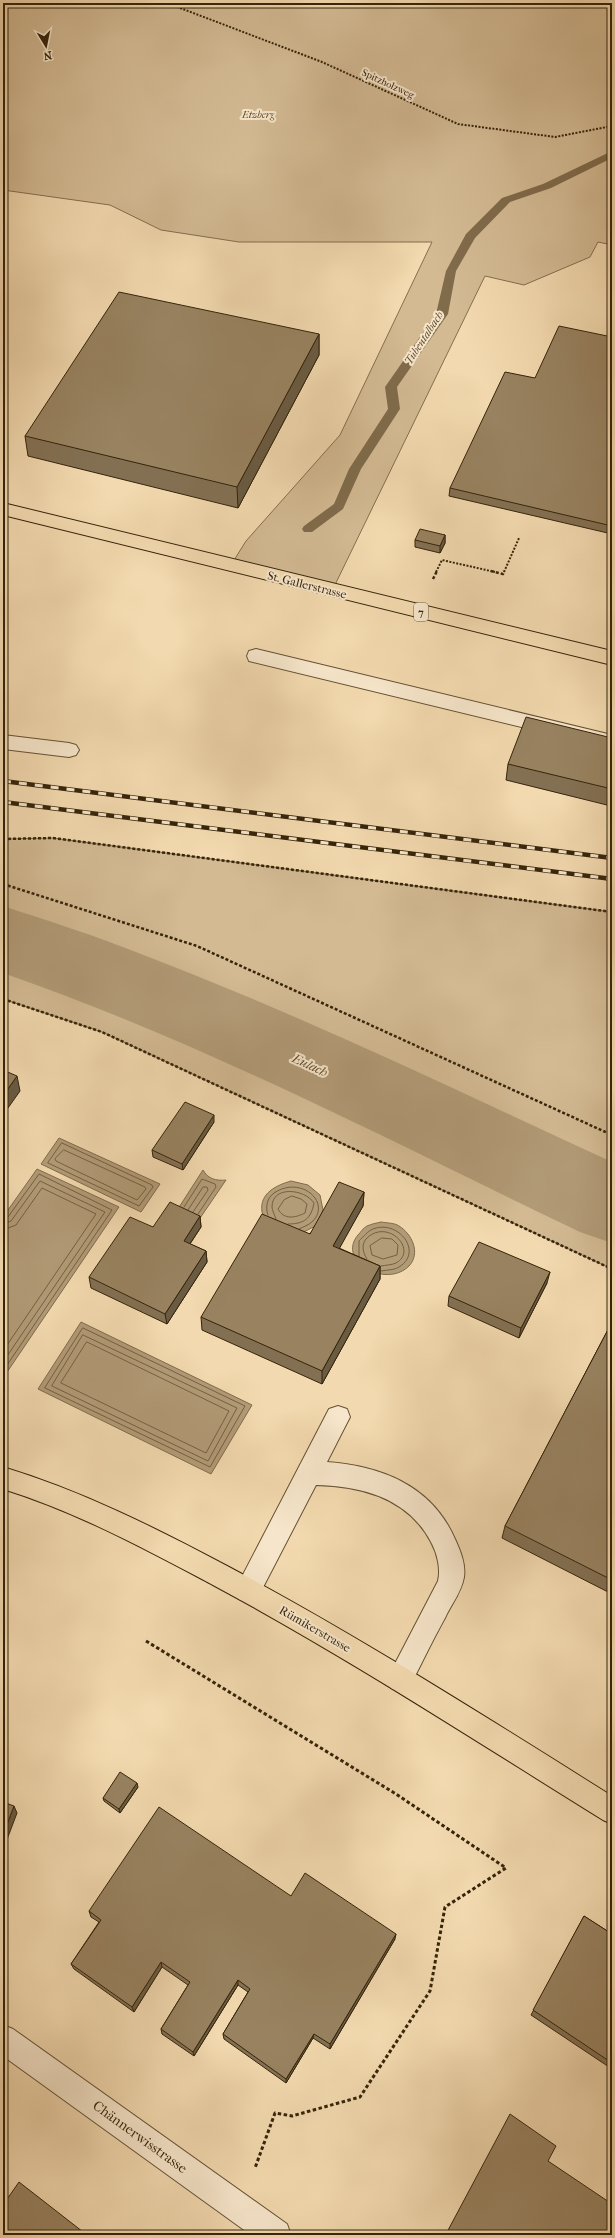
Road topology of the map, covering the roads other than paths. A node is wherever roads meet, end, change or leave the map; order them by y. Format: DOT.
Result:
graph roads {
  1 [pos="3,509"];
  2 [pos="256,656"];
  3 [pos="612,658"];
  4 [pos="3,742"];
  5 [pos="612,742"];
  6 [pos="69,750"];
  7 [pos="338,1417"];
  8 [pos="309,1473"];
  9 [pos="3,1478"];
  10 [pos="248,1590"];
  11 [pos="400,1679"];
  12 [pos="612,1811"];
  13 [pos="3,2039"];
  14 [pos="276,2235"];
  1 -- 3 [label="main road, St. Gallerstrasse / 7"];
  2 -- 5 [label="street"];
  4 -- 6 [label="street"];
  7 -- 8 [label="street"];
  8 -- 10 [label="street"];
  8 -- 11 [label="street"];
  9 -- 10 [label="main road, Rümikerstrasse"];
  10 -- 11 [label="main road, Rümikerstrasse"];
  11 -- 12 [label="main road, Rümikerstrasse"];
  13 -- 14 [label="street, Chännerwisstrasse"];
}
